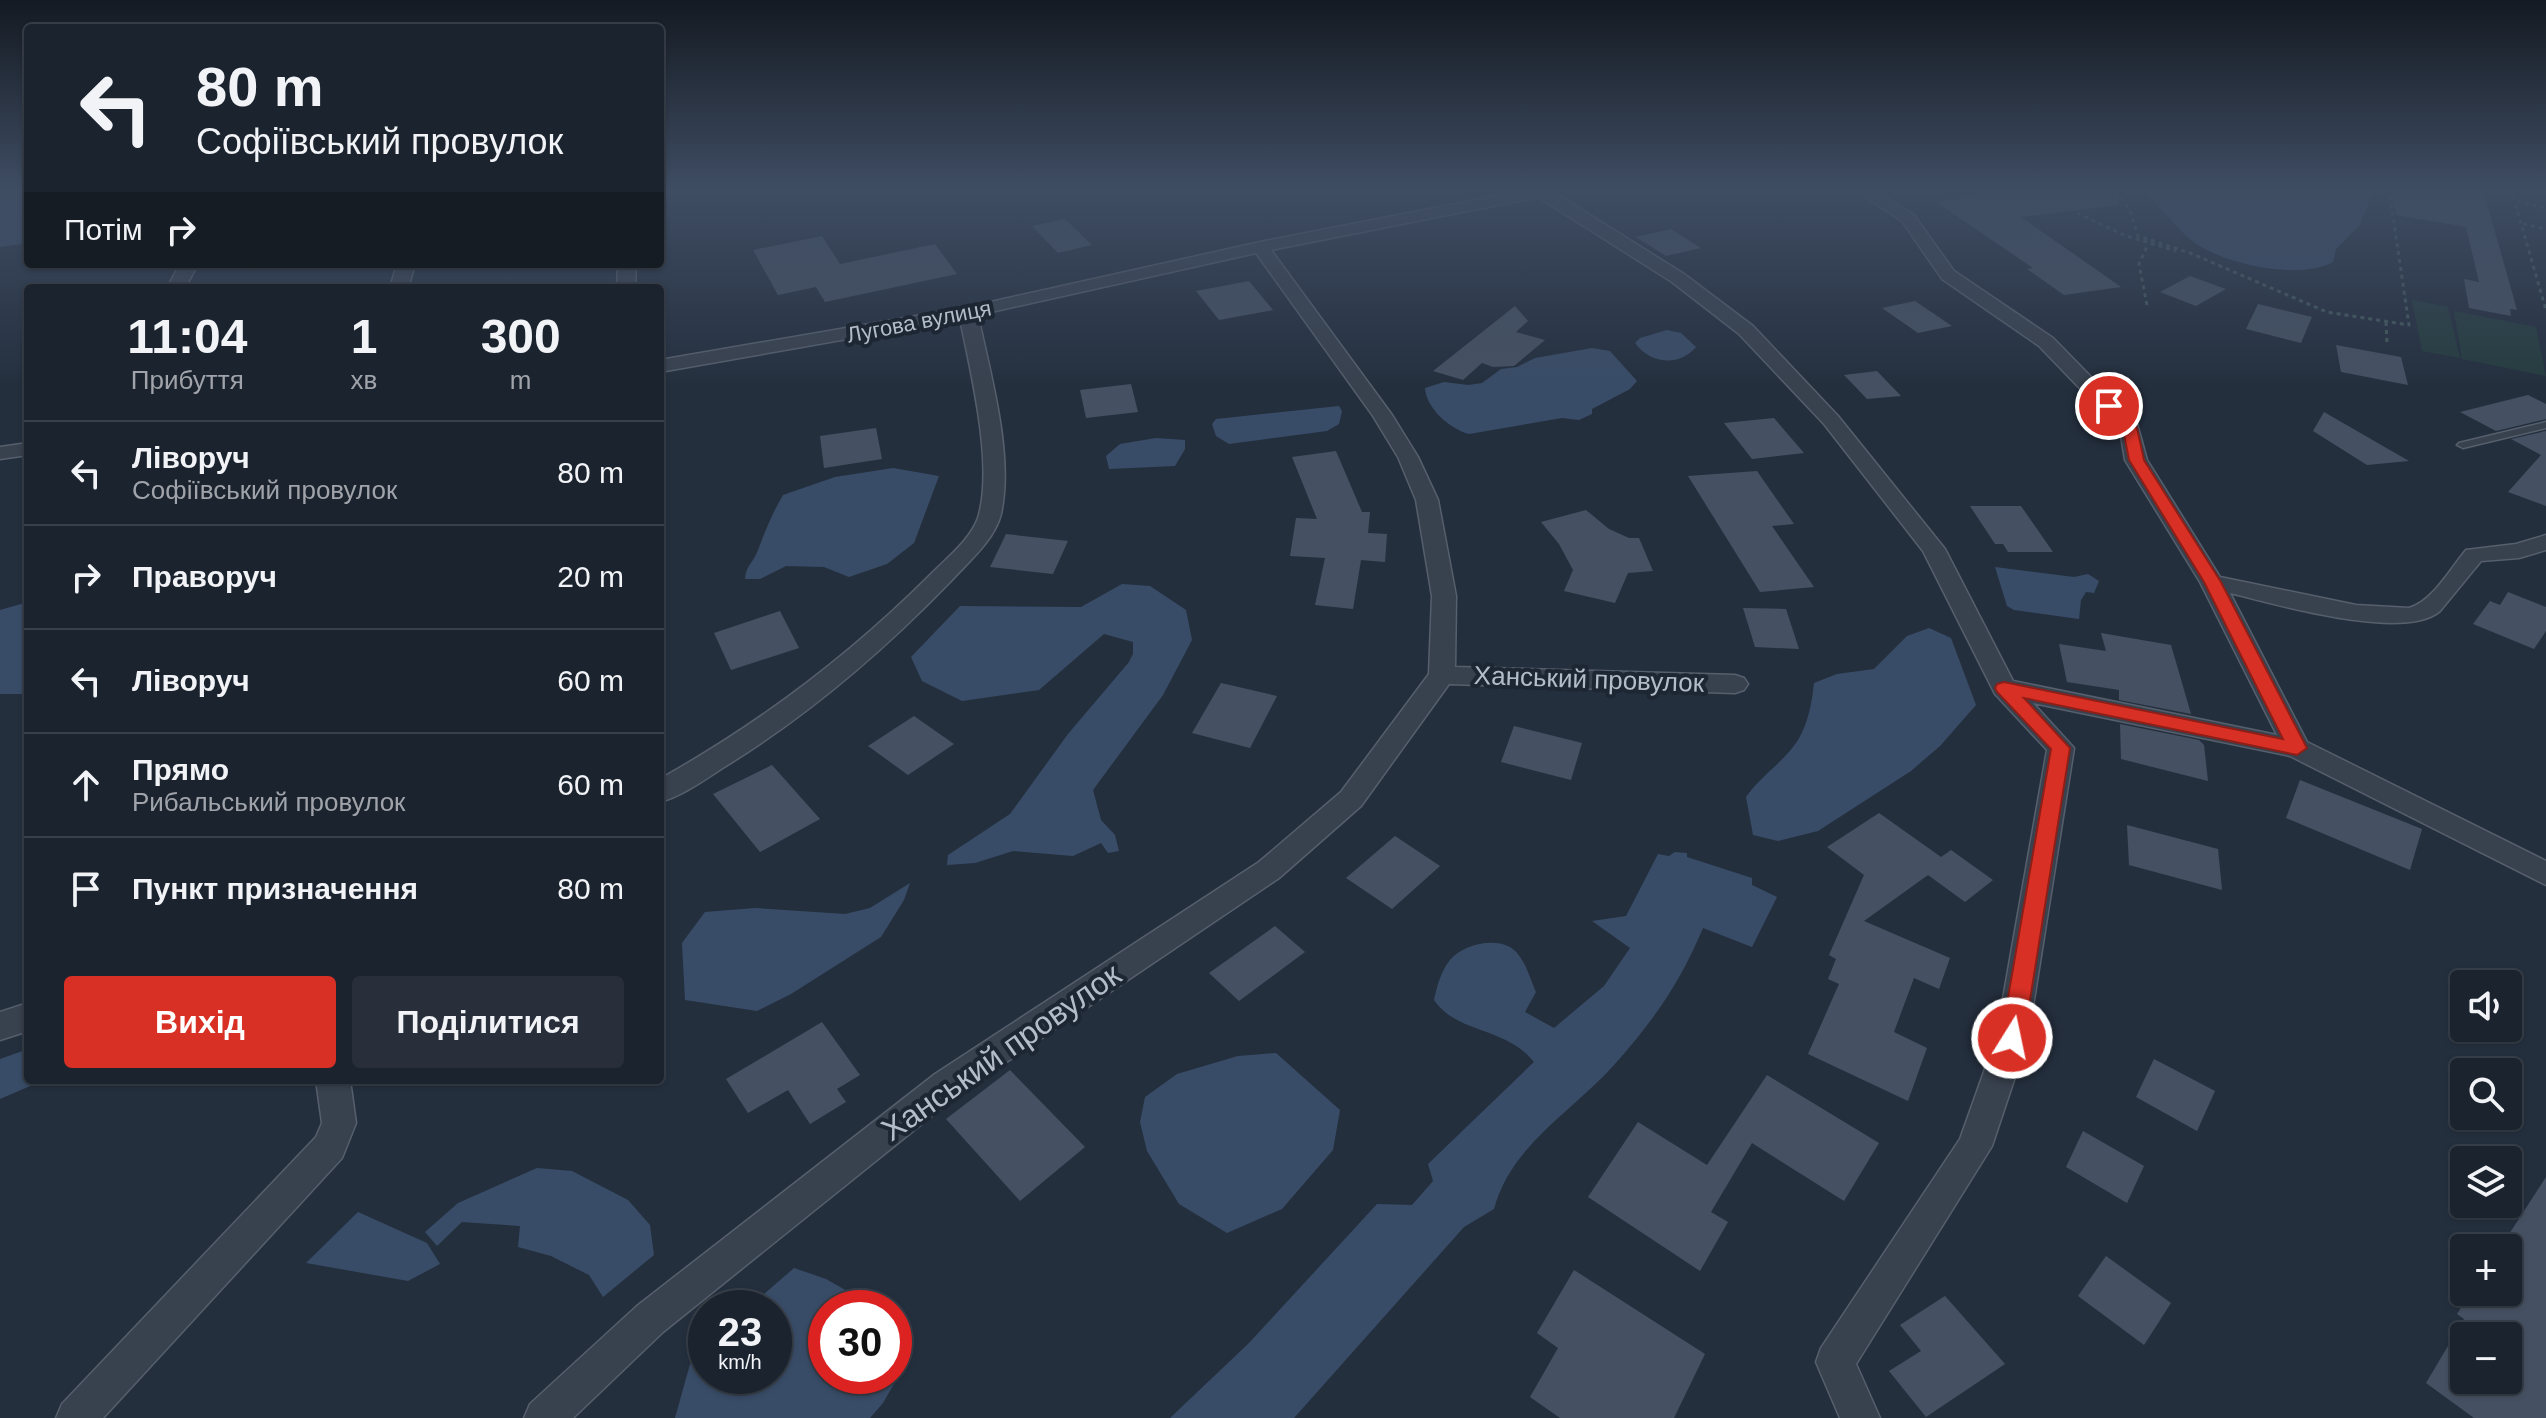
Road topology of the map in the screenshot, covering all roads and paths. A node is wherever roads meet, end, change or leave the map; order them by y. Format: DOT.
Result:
graph roads {
  1 [pos="1223,255"];
  2 [pos="1266,255"];
  3 [pos="1644,255"];
  4 [pos="1934,255"];
  5 [pos="2143,255"];
  6 [pos="2195,255"];
  7 [pos="2399,255"];
  8 [pos="2532,255"];
  9 [pos="2536,268"];
  10 [pos="2546,269"];
  11 [pos="2236,272"];
  12 [pos="2228,277"];
  13 [pos="2294,298"];
  14 [pos="2147,305"];
  15 [pos="2293,305"];
  16 [pos="2546,310"];
  17 [pos="968,312"];
  18 [pos="2386,322"];
  19 [pos="2387,343"];
  20 [pos="664,365"];
  21 [pos="2546,425"];
  22 [pos="2463,445"];
  23 [pos="24,450"];
  24 [pos="0,453"];
  25 [pos="2546,542"];
  26 [pos="2212,582"];
  27 [pos="1442,675"];
  28 [pos="1735,684"];
  29 [pos="2004,688"];
  30 [pos="2297,748"];
  31 [pos="664,790"];
  32 [pos="2546,874"];
  33 [pos="24,1018"];
  34 [pos="0,1026"];
  35 [pos="334,1084"];
  36 [pos="76,1418"];
  37 [pos="544,1418"];
  38 [pos="1860,1418"];
  1 -- 17 [label="street, Лугова вулиця"];
  2 -- 27 [label="street, Ханський провулок"];
  3 -- 29 [label="street"];
  4 -- 26 [label="street"];
  5 -- 14 [label="path"];
  6 -- 11 [label="path"];
  7 -- 18 [label="path"];
  8 -- 9 [label="path"];
  9 -- 10 [label="path"];
  9 -- 16 [label="path"];
  11 -- 12 [label="path"];
  11 -- 13 [label="path"];
  13 -- 15 [label="path"];
  13 -- 18 [label="path"];
  17 -- 20 [label="street, Лугова вулиця"];
  17 -- 31 [label="street"];
  18 -- 19 [label="path"];
  21 -- 22 [label="lane"];
  23 -- 24 [label="street"];
  25 -- 26 [label="street"];
  26 -- 30 [label="street"];
  27 -- 28 [label="street, Ханський провулок"];
  27 -- 37 [label="street, Ханський провулок"];
  29 -- 30 [label="street"];
  29 -- 38 [label="street"];
  30 -- 32 [label="street"];
  33 -- 34 [label="street"];
  35 -- 36 [label="street"];
}
